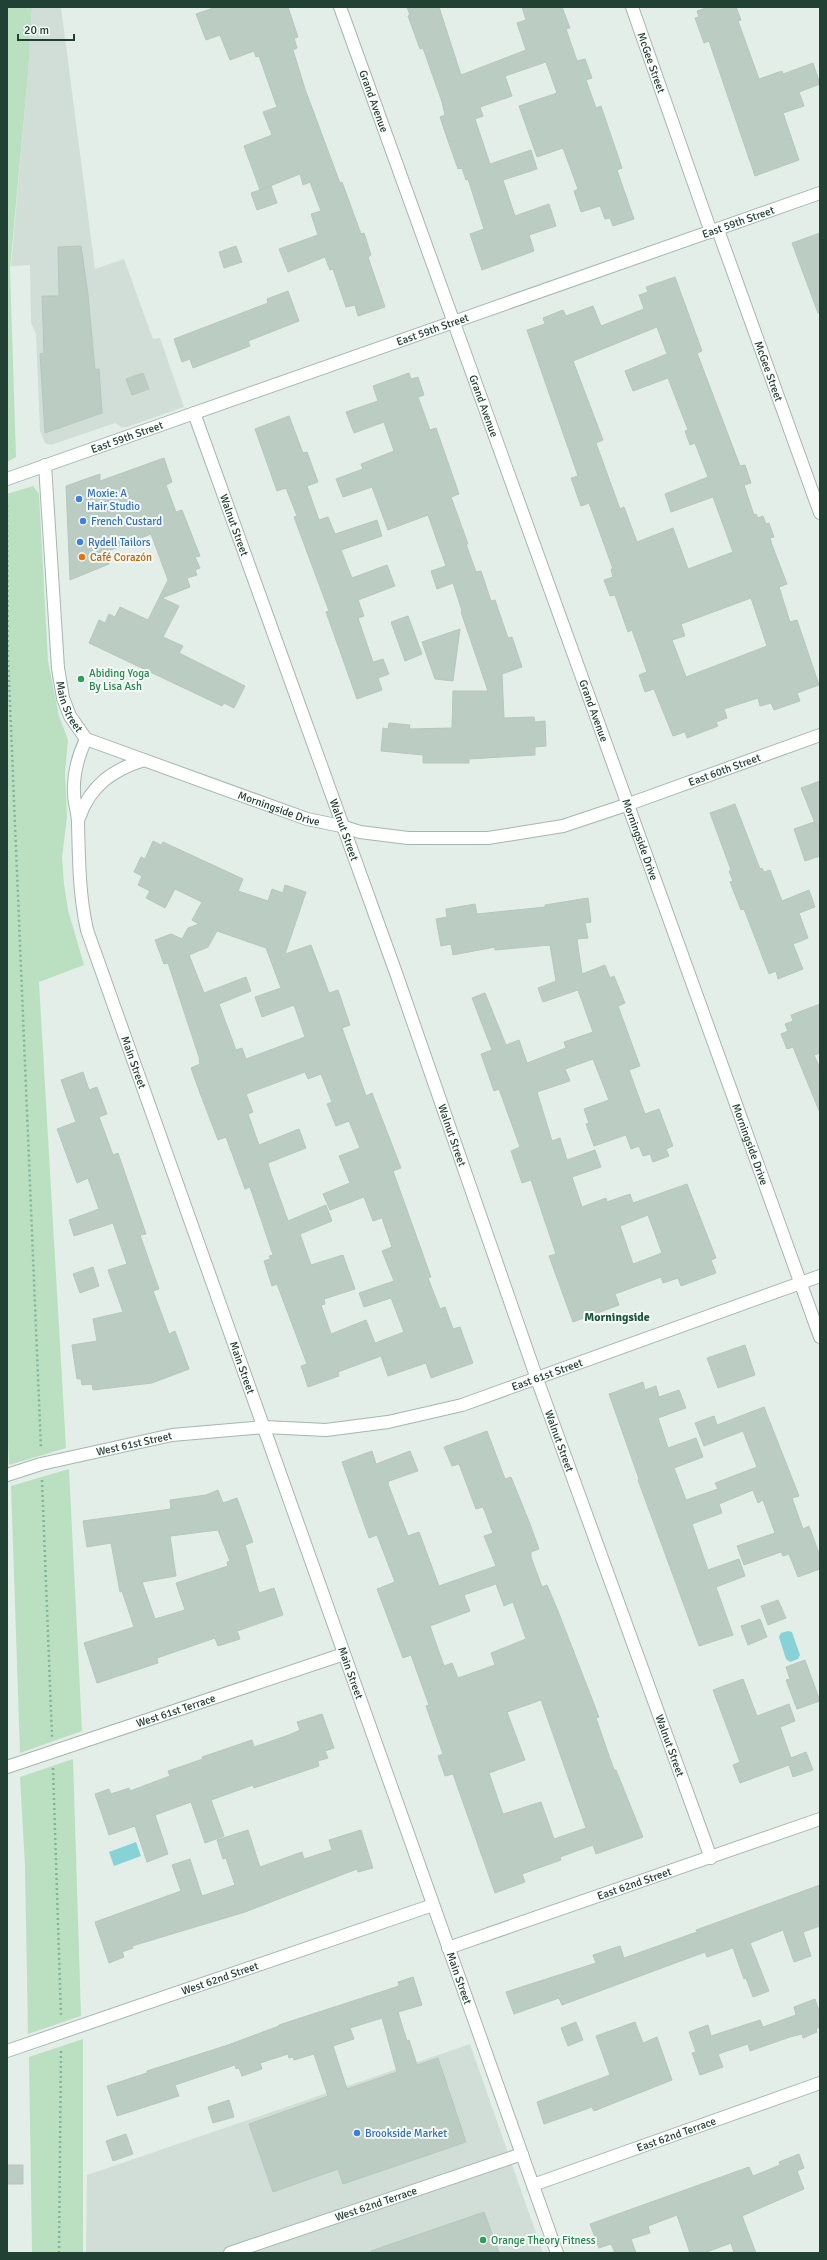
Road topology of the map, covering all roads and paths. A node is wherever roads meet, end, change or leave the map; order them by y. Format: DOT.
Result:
graph roads {
  1 [pos="340,7"];
  2 [pos="632,7"];
  3 [pos="820,193"];
  4 [pos="714,231"];
  5 [pos="454,322"];
  6 [pos="194,412"];
  7 [pos="45,465"];
  8 [pos="7,479"];
  9 [pos="7,505"];
  10 [pos="820,513"];
  11 [pos="820,735"];
  12 [pos="86,739"];
  13 [pos="144,760"];
  14 [pos="629,804"];
  15 [pos="78,822"];
  16 [pos="341,826"];
  17 [pos="820,1276"];
  18 [pos="801,1284"];
  19 [pos="820,1337"];
  20 [pos="537,1379"];
  21 [pos="264,1427"];
  22 [pos="41,1464"];
  23 [pos="7,1475"];
  24 [pos="344,1654"];
  25 [pos="53,1752"];
  26 [pos="7,1767"];
  27 [pos="820,1819"];
  28 [pos="711,1858"];
  29 [pos="433,1905"];
  30 [pos="448,1948"];
  31 [pos="61,2033"];
  32 [pos="7,2051"];
  33 [pos="820,2083"];
  34 [pos="522,2154"];
  35 [pos="533,2186"];
  36 [pos="59,2253"];
  37 [pos="230,2253"];
  38 [pos="557,2253"];
  1 -- 5 [label="street, Grand Avenue"];
  2 -- 4 [label="street, McGee Street"];
  3 -- 4 [label="street, East 59th Street"];
  4 -- 5 [label="street, East 59th Street"];
  4 -- 10 [label="street, McGee Street"];
  5 -- 6 [label="street, East 59th Street"];
  5 -- 14 [label="street, Grand Avenue"];
  6 -- 7 [label="street, East 59th Street"];
  6 -- 16 [label="street, Walnut Street"];
  7 -- 8 [label="street, East 59th Street"];
  7 -- 12 [label="street, Main Street"];
  9 -- 22 [label="path"];
  11 -- 14 [label="street, East 60th Street"];
  12 -- 13 [label="street, Morningside Drive"];
  12 -- 15 [label="street, Main Street"];
  13 -- 15 [label="street"];
  13 -- 16 [label="street, Morningside Drive"];
  14 -- 16 [label="street, Morningside Drive"];
  14 -- 18 [label="street, Morningside Drive"];
  15 -- 21 [label="street, Main Street"];
  16 -- 20 [label="street, Walnut Street"];
  17 -- 18 [label="street, East 61st Street"];
  18 -- 19 [label="street, Morningside Drive"];
  18 -- 20 [label="street, East 61st Street"];
  20 -- 21 [label="street, East 61st Street"];
  20 -- 28 [label="street, Walnut Street"];
  21 -- 22 [label="street, West 61st Street"];
  21 -- 24 [label="street, Main Street"];
  22 -- 23 [label="street, West 61st Street"];
  22 -- 25 [label="path"];
  24 -- 25 [label="street, West 61st Terrace"];
  24 -- 29 [label="street, Main Street"];
  25 -- 26 [label="street, West 61st Terrace"];
  25 -- 31 [label="path"];
  27 -- 28 [label="street, East 62nd Street"];
  28 -- 30 [label="street, East 62nd Street"];
  29 -- 30 [label="street, Main Street"];
  29 -- 31 [label="street, West 62nd Street"];
  30 -- 34 [label="street, Main Street"];
  31 -- 32 [label="street, West 62nd Street"];
  31 -- 36 [label="path"];
  33 -- 35 [label="street, East 62nd Terrace"];
  34 -- 35 [label="street, Main Street"];
  34 -- 37 [label="street, West 62nd Terrace"];
  35 -- 38 [label="street, Main Street"];
}
